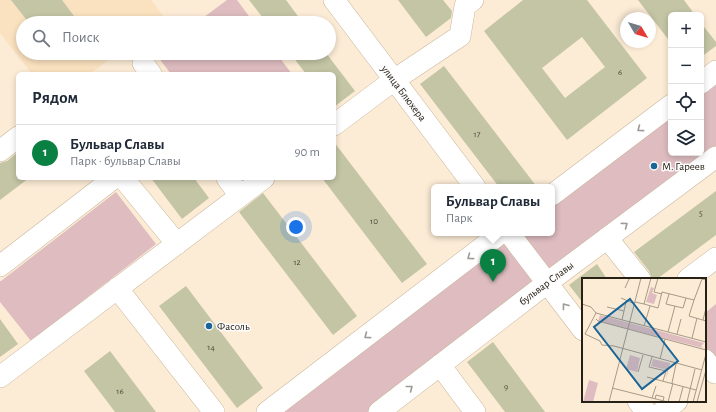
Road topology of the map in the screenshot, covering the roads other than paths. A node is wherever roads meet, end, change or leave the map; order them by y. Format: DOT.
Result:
graph roads {
  1 [pos="334,0"];
  2 [pos="473,0"];
  3 [pos="716,71"];
  4 [pos="394,80"];
  5 [pos="704,80"];
  6 [pos="668,107"];
  7 [pos="336,124"];
  8 [pos="16,139"];
  9 [pos="0,151"];
  10 [pos="716,157"];
  11 [pos="111,180"];
  12 [pos="125,180"];
  13 [pos="228,180"];
  14 [pos="261,180"];
  15 [pos="472,184"];
  16 [pos="555,193"];
  17 [pos="240,196"];
  18 [pos="497,236"];
  19 [pos="511,236"];
  20 [pos="607,238"];
  21 [pos="177,244"];
  22 [pos="716,258"];
  23 [pos="0,266"];
  24 [pos="639,278"];
  25 [pos="689,278"];
  26 [pos="547,283"];
  27 [pos="117,288"];
  28 [pos="582,329"];
  29 [pos="440,364"];
  30 [pos="0,377"];
  31 [pos="639,402"];
  32 [pos="676,402"];
  33 [pos="214,412"];
  34 [pos="267,412"];
  35 [pos="379,412"];
  36 [pos="475,412"];
  37 [pos="646,412"];
  38 [pos="662,412"];
  1 -- 4 [label="street, улица Блюхера"];
  2 -- 4 [label="street"];
  3 -- 5 [label="street"];
  4 -- 7 [label="street"];
  4 -- 15 [label="street, улица Блюхера"];
  6 -- 16 [label="street, one-way"];
  8 -- 9 [label="street"];
  20 -- 10 [label="street, бульвар Славы, one-way"];
  11 -- 23 [label="street"];
  12 -- 21 [label="street"];
  13 -- 17 [label="street"];
  14 -- 17 [label="street"];
  17 -- 21 [label="street"];
  18 -- 34 [label="street, one-way"];
  19 -- 26 [label="street"];
  20 -- 24 [label="street"];
  20 -- 26 [label="street, бульвар Славы"];
  21 -- 27 [label="street"];
  22 -- 25 [label="street"];
  28 -- 26 [label="street, one-way"];
  26 -- 29 [label="street, бульвар Славы"];
  27 -- 30 [label="street"];
  27 -- 33 [label="street"];
  35 -- 29 [label="street, бульвар Славы, one-way"];
  29 -- 36 [label="street"];
  31 -- 37 [label="street"];
  32 -- 38 [label="street"];
}
